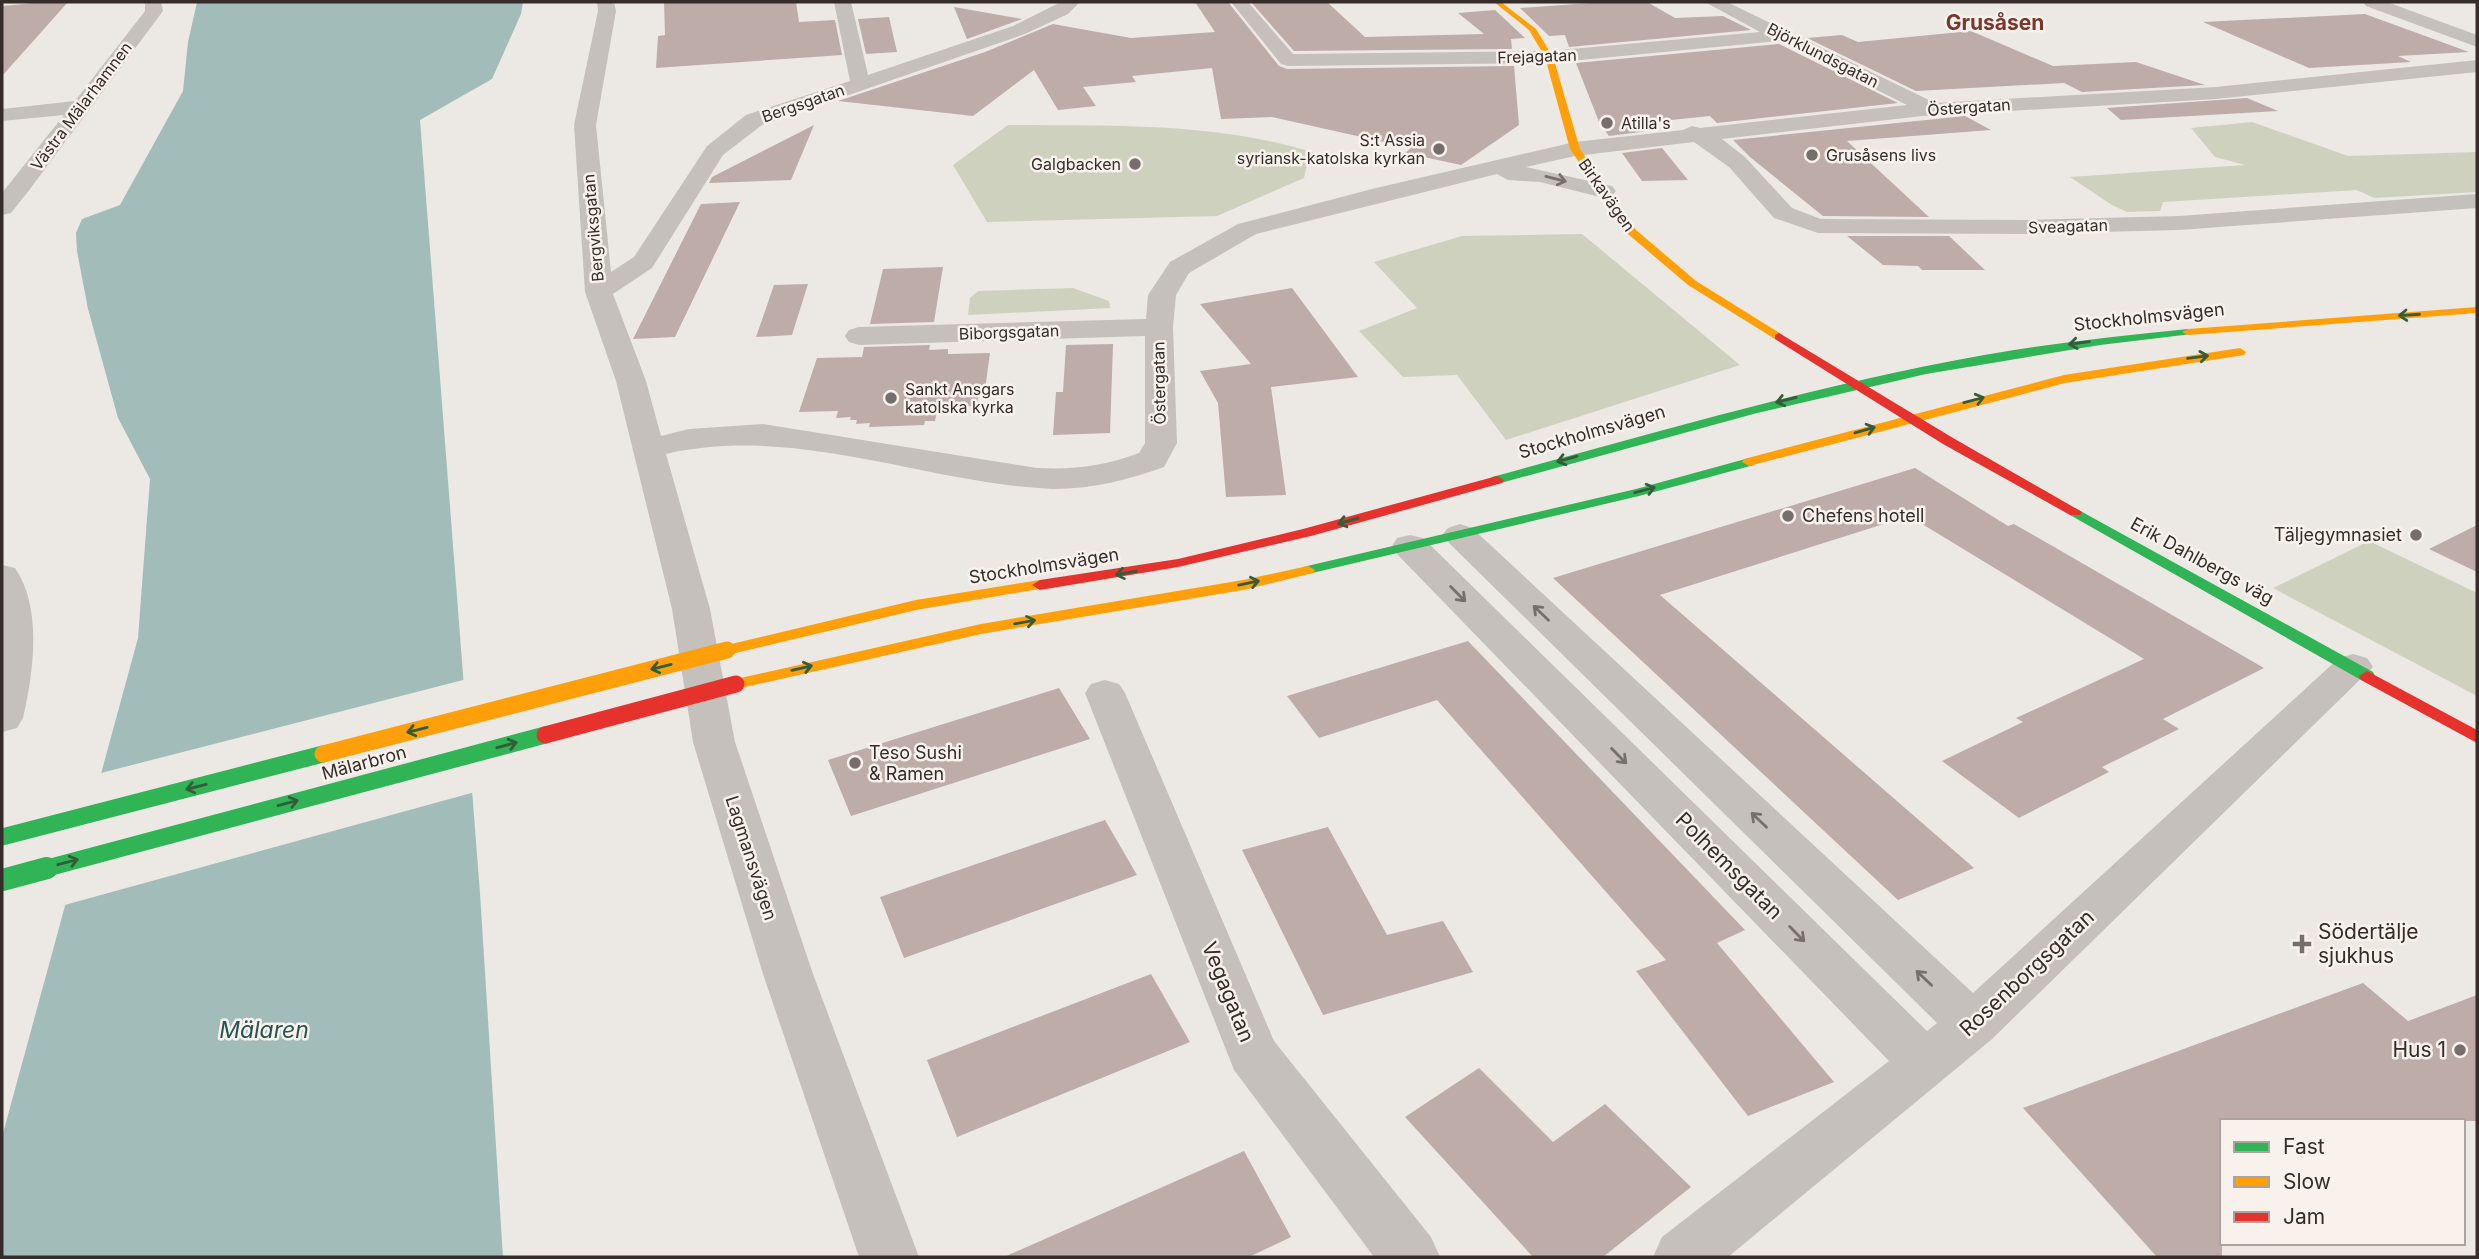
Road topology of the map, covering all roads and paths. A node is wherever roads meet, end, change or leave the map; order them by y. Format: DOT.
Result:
graph roads {
  1 [pos="153,2"];
  2 [pos="606,2"];
  3 [pos="842,2"];
  4 [pos="1071,2"];
  5 [pos="1239,2"];
  6 [pos="1497,2"];
  7 [pos="1714,2"];
  8 [pos="2372,2"];
  9 [pos="1786,35"];
  10 [pos="2477,41"];
  11 [pos="1549,57"];
  12 [pos="2477,66"];
  13 [pos="860,83"];
  14 [pos="79,107"];
  15 [pos="1931,109"];
  16 [pos="2,115"];
  17 [pos="1692,133"];
  18 [pos="1575,149"];
  19 [pos="1464,175"];
  20 [pos="1604,191"];
  21 [pos="2477,201"];
  22 [pos="2,208"];
  23 [pos="599,292"];
  24 [pos="2477,310"];
  25 [pos="1158,327"];
  26 [pos="859,337"];
  27 [pos="2250,351"];
  28 [pos="1853,384"];
  29 [pos="1908,418"];
  30 [pos="650,448"];
  31 [pos="1460,535"];
  32 [pos="1410,546"];
  33 [pos="5,596"];
  34 [pos="727,650"];
  35 [pos="1582,651"];
  36 [pos="2353,667"];
  37 [pos="1531,668"];
  38 [pos="1105,693"];
  39 [pos="2,718"];
  40 [pos="2477,737"];
  41 [pos="2,837"];
  42 [pos="2,880"];
  43 [pos="1973,1025"];
  44 [pos="1926,1064"];
  45 [pos="889,1257"];
  46 [pos="1409,1257"];
  47 [pos="1683,1257"];
  1 -- 14 [label="street, Västra Mälarhamnen"];
  2 -- 23 [label="street, Bergviksgatan"];
  3 -- 13 [label="street"];
  4 -- 13 [label="street, Bergsgatan"];
  5 -- 11 [label="street, Frejagatan"];
  6 -- 11 [label="main road, Birkavägen"];
  7 -- 9 [label="street, Björklundsgatan"];
  8 -- 10 [label="street"];
  9 -- 11 [label="street, Frejagatan"];
  9 -- 15 [label="street, Björklundsgatan"];
  11 -- 18 [label="main road, Birkavägen"];
  12 -- 15 [label="street, Östergatan"];
  13 -- 23 [label="street, Bergsgatan"];
  14 -- 16 [label="street"];
  14 -- 22 [label="street, Västra Mälarhamnen"];
  15 -- 17 [label="street, Östergatan"];
  17 -- 18 [label="street, Östergatan"];
  17 -- 21 [label="street, Sveagatan"];
  18 -- 19 [label="street, Östergatan"];
  18 -- 20 [label="main road, Birkavägen"];
  19 -- 20 [label="street, Östergatan, one-way"];
  19 -- 25 [label="street, Östergatan"];
  20 -- 28 [label="main road, Birkavägen"];
  23 -- 30 [label="street, Bergviksgatan"];
  24 -- 28 [label="main road, Stockholmsvägen, one-way"];
  25 -- 26 [label="street, Biborgsgatan"];
  25 -- 30 [label="street, Östergatan"];
  29 -- 27 [label="main road, one-way"];
  28 -- 29 [label="main road, Birkavägen"];
  28 -- 34 [label="main road, Stockholmsvägen, one-way"];
  31 -- 29 [label="main road, one-way"];
  29 -- 36 [label="main road, Erik Dahlbergs väg"];
  30 -- 45 [label="street, Lagmansvägen"];
  31 -- 32 [label="main road"];
  35 -- 31 [label="street, one-way"];
  32 -- 37 [label="street, Polhemsgatan, one-way"];
  42 -- 32 [label="main road, Mälarbron, one-way, bridge"];
  33 -- 39 [label="street"];
  34 -- 41 [label="main road, Mälarbron, one-way, bridge"];
  35 -- 37 [label="street"];
  43 -- 35 [label="street, one-way"];
  36 -- 40 [label="main road, Erik Dahlbergs väg"];
  36 -- 43 [label="street, Rosenborgsgatan"];
  37 -- 44 [label="street, Polhemsgatan, one-way"];
  38 -- 46 [label="street, Vegagatan"];
  43 -- 44 [label="street, Rosenborgsgatan"];
  44 -- 47 [label="street, Rosenborgsgatan"];
}
